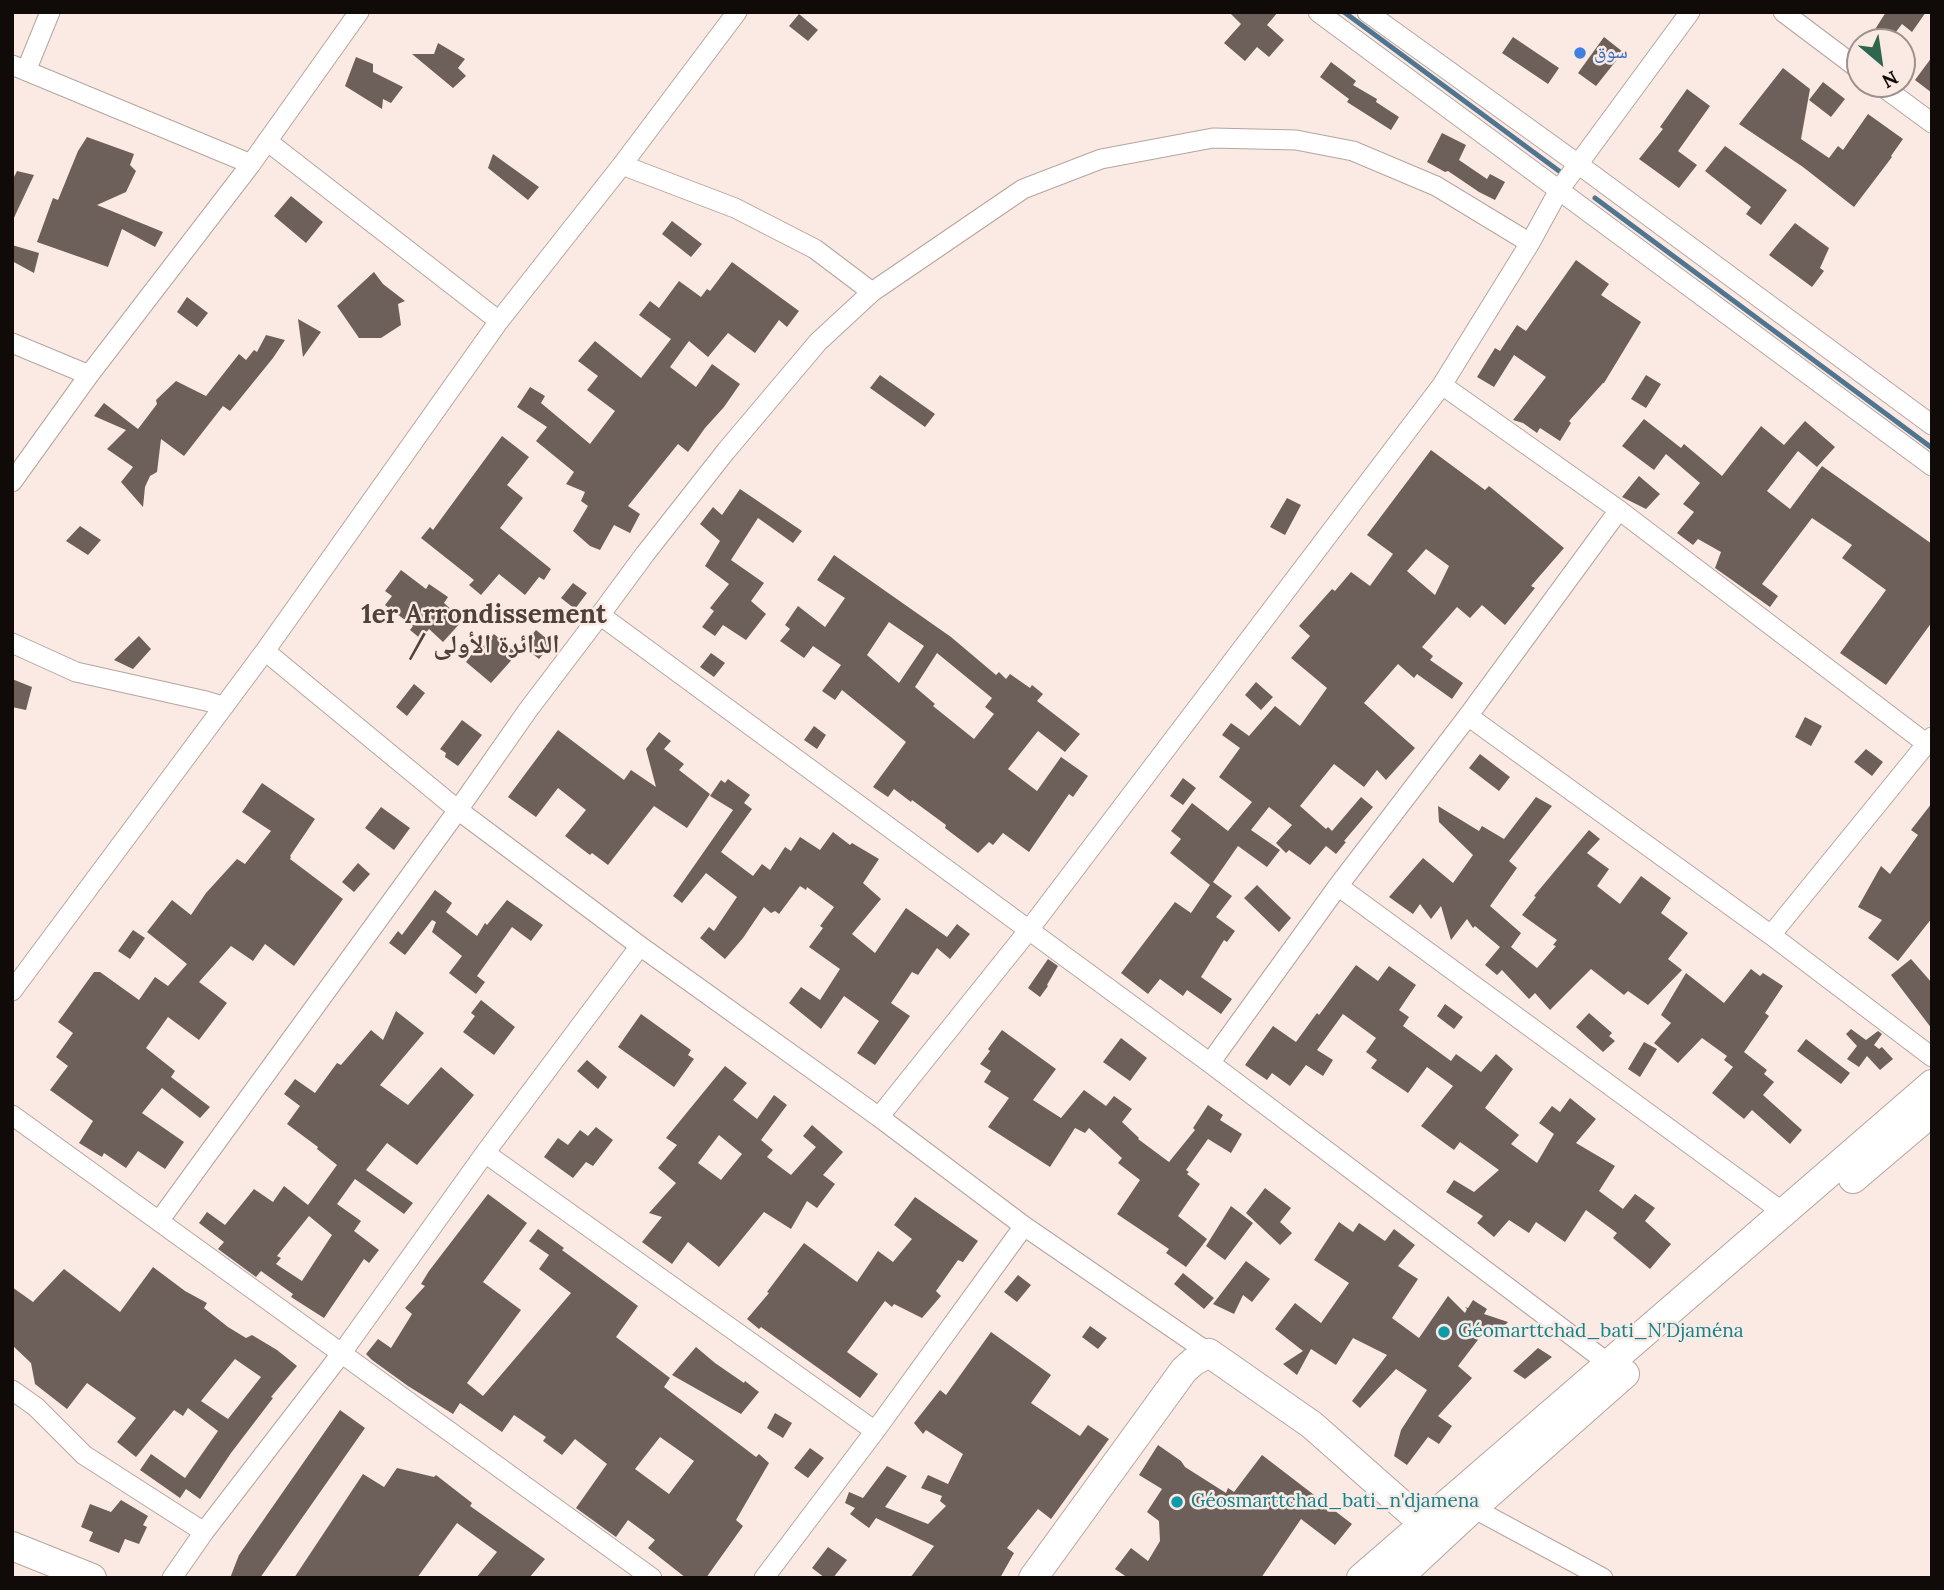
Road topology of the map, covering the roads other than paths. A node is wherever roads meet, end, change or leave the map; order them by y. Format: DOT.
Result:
graph roads {
  1 [pos="50,12"];
  2 [pos="359,12"];
  3 [pos="737,12"];
  4 [pos="1318,12"];
  5 [pos="1367,12"];
  6 [pos="1690,12"];
  7 [pos="1783,12"];
  8 [pos="1846,59"];
  9 [pos="19,68"];
  10 [pos="1898,98"];
  11 [pos="1932,123"];
  12 [pos="267,141"];
  13 [pos="251,164"];
  14 [pos="1578,164"];
  15 [pos="622,165"];
  16 [pos="1559,191"];
  17 [pos="1530,243"];
  18 [pos="872,292"];
  19 [pos="499,321"];
  20 [pos="12,343"];
  21 [pos="89,375"];
  22 [pos="1442,385"];
  23 [pos="1932,425"];
  24 [pos="1932,466"];
  25 [pos="12,482"];
  26 [pos="1619,510"];
  27 [pos="600,615"];
  28 [pos="12,643"];
  29 [pos="265,651"];
  30 [pos="223,706"];
  31 [pos="1468,716"];
  32 [pos="1929,741"];
  33 [pos="458,810"];
  34 [pos="1338,886"];
  35 [pos="1028,931"];
  36 [pos="1771,935"];
  37 [pos="640,946"];
  38 [pos="12,992"];
  39 [pos="1932,1057"];
  40 [pos="1210,1063"];
  41 [pos="1932,1084"];
  42 [pos="1932,1112"];
  43 [pos="12,1115"];
  44 [pos="879,1117"];
  45 [pos="485,1153"];
  46 [pos="1784,1213"];
  47 [pos="159,1221"];
  48 [pos="1024,1226"];
  49 [pos="1209,1353"];
  50 [pos="341,1354"];
  51 [pos="1608,1363"];
  52 [pos="12,1390"];
  53 [pos="875,1431"];
  54 [pos="1473,1508"];
  55 [pos="1424,1524"];
  56 [pos="204,1532"];
  57 [pos="12,1546"];
  58 [pos="12,1565"];
  59 [pos="44,1578"];
  60 [pos="92,1578"];
  61 [pos="172,1578"];
  62 [pos="652,1578"];
  63 [pos="764,1578"];
  64 [pos="1033,1578"];
  65 [pos="1361,1578"];
  66 [pos="1398,1578"];
  67 [pos="1603,1578"];
  1 -- 9 [label="street"];
  2 -- 12 [label="street"];
  3 -- 15 [label="street"];
  4 -- 16 [label="street"];
  5 -- 14 [label="street"];
  6 -- 14 [label="street"];
  7 -- 8 [label="street"];
  9 -- 13 [label="street"];
  10 -- 11 [label="street"];
  12 -- 13 [label="street"];
  12 -- 19 [label="street"];
  13 -- 21 [label="street"];
  14 -- 16 [label="street"];
  14 -- 23 [label="street"];
  15 -- 18 [label="street"];
  15 -- 19 [label="street"];
  16 -- 17 [label="street"];
  16 -- 24 [label="street"];
  17 -- 18 [label="street"];
  17 -- 22 [label="street"];
  18 -- 27 [label="street"];
  19 -- 29 [label="street"];
  20 -- 21 [label="street"];
  21 -- 25 [label="street"];
  22 -- 26 [label="street"];
  22 -- 35 [label="street"];
  26 -- 31 [label="street"];
  26 -- 32 [label="street"];
  27 -- 33 [label="street"];
  27 -- 35 [label="street"];
  28 -- 30 [label="street"];
  29 -- 30 [label="street"];
  29 -- 33 [label="street"];
  30 -- 38 [label="street"];
  31 -- 34 [label="street"];
  31 -- 36 [label="street"];
  32 -- 36 [label="street"];
  33 -- 37 [label="street"];
  33 -- 47 [label="street"];
  34 -- 40 [label="street"];
  34 -- 46 [label="street"];
  35 -- 40 [label="street"];
  35 -- 44 [label="street"];
  36 -- 39 [label="street"];
  37 -- 44 [label="street"];
  37 -- 45 [label="street"];
  40 -- 51 [label="street"];
  41 -- 46 [label="street"];
  42 -- 54 [label="street"];
  43 -- 47 [label="street"];
  44 -- 48 [label="street"];
  45 -- 50 [label="street"];
  45 -- 53 [label="street"];
  46 -- 51 [label="street"];
  47 -- 50 [label="street"];
  48 -- 49 [label="street"];
  48 -- 53 [label="street"];
  49 -- 55 [label="street"];
  49 -- 64 [label="street"];
  50 -- 56 [label="street"];
  50 -- 62 [label="street"];
  51 -- 55 [label="street"];
  52 -- 56 [label="street"];
  53 -- 63 [label="street"];
  54 -- 66 [label="street"];
  54 -- 67 [label="street"];
  55 -- 65 [label="street"];
  56 -- 61 [label="street"];
  57 -- 60 [label="street"];
  58 -- 59 [label="street"];
}
